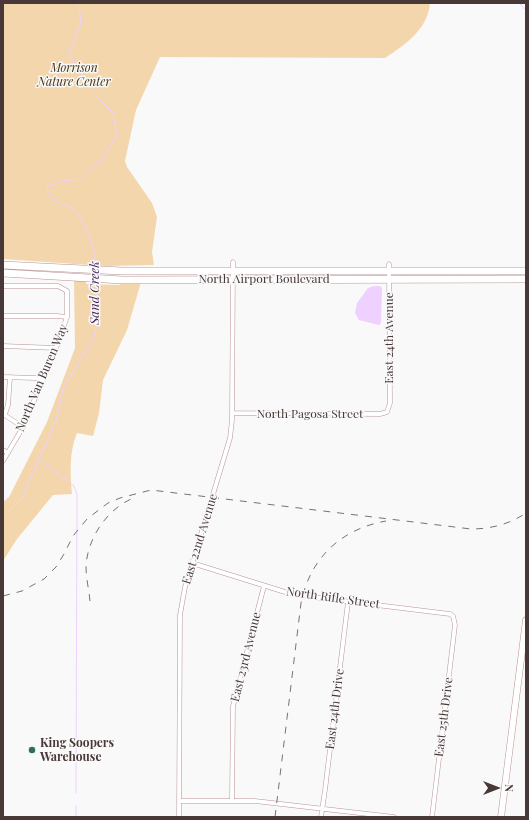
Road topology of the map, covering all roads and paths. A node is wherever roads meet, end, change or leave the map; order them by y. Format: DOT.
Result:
graph roads {
  1 [pos="233,262"];
  2 [pos="3,265"];
  3 [pos="389,267"];
  4 [pos="232,270"];
  5 [pos="526,271"];
  6 [pos="3,273"];
  7 [pos="232,279"];
  8 [pos="389,279"];
  9 [pos="526,279"];
  10 [pos="3,286"];
  11 [pos="3,316"];
  12 [pos="67,317"];
  13 [pos="3,346"];
  14 [pos="56,348"];
  15 [pos="3,377"];
  16 [pos="10,377"];
  17 [pos="43,380"];
  18 [pos="387,412"];
  19 [pos="232,413"];
  20 [pos="4,414"];
  21 [pos="23,428"];
  22 [pos="3,450"];
  23 [pos="8,453"];
  24 [pos="3,461"];
  25 [pos="192,563"];
  26 [pos="264,586"];
  27 [pos="348,602"];
  28 [pos="454,616"];
  29 [pos="526,620"];
  30 [pos="232,800"];
  31 [pos="179,801"];
  32 [pos="323,808"];
  33 [pos="179,817"];
  34 [pos="321,817"];
  35 [pos="394,817"];
  36 [pos="432,817"];
  37 [pos="501,817"];
  1 -- 4 [label="street, East 22nd Avenue"];
  2 -- 4 [label="main road, North Airport Boulevard"];
  3 -- 4 [label="main road, North Airport Boulevard"];
  3 -- 5 [label="main road, North Airport Boulevard"];
  3 -- 8 [label="street, East 24th Avenue"];
  4 -- 7 [label="street, East 22nd Avenue"];
  6 -- 7 [label="main road, North Airport Boulevard"];
  7 -- 8 [label="main road, North Airport Boulevard"];
  7 -- 19 [label="street, East 22nd Avenue"];
  8 -- 9 [label="main road, North Airport Boulevard"];
  8 -- 18 [label="street, East 24th Avenue"];
  10 -- 12 [label="street, North Van Buren Way"];
  11 -- 12 [label="street"];
  12 -- 14 [label="street, North Van Buren Way"];
  13 -- 14 [label="street"];
  14 -- 17 [label="street, North Van Buren Way"];
  15 -- 16 [label="street"];
  16 -- 17 [label="street"];
  16 -- 20 [label="street"];
  17 -- 21 [label="street, North Van Buren Way"];
  18 -- 19 [label="street, North Pagosa Street"];
  19 -- 25 [label="street, East 22nd Avenue"];
  20 -- 21 [label="street"];
  21 -- 23 [label="street, North Van Buren Way"];
  22 -- 23 [label="street"];
  23 -- 24 [label="street, North Van Buren Way"];
  25 -- 26 [label="street, North Rifle Street"];
  25 -- 31 [label="street, East 22nd Avenue"];
  26 -- 27 [label="street, North Rifle Street"];
  26 -- 30 [label="street, East 23rd Avenue"];
  27 -- 28 [label="street, North Rifle Street"];
  27 -- 32 [label="street, East 24th Drive"];
  28 -- 36 [label="street, East 25th Drive"];
  29 -- 37 [label="street"];
  30 -- 31 [label="street"];
  30 -- 32 [label="street"];
  31 -- 33 [label="street, East 22nd Avenue"];
  32 -- 34 [label="street, East 24th Drive"];
  32 -- 35 [label="street"];
}
